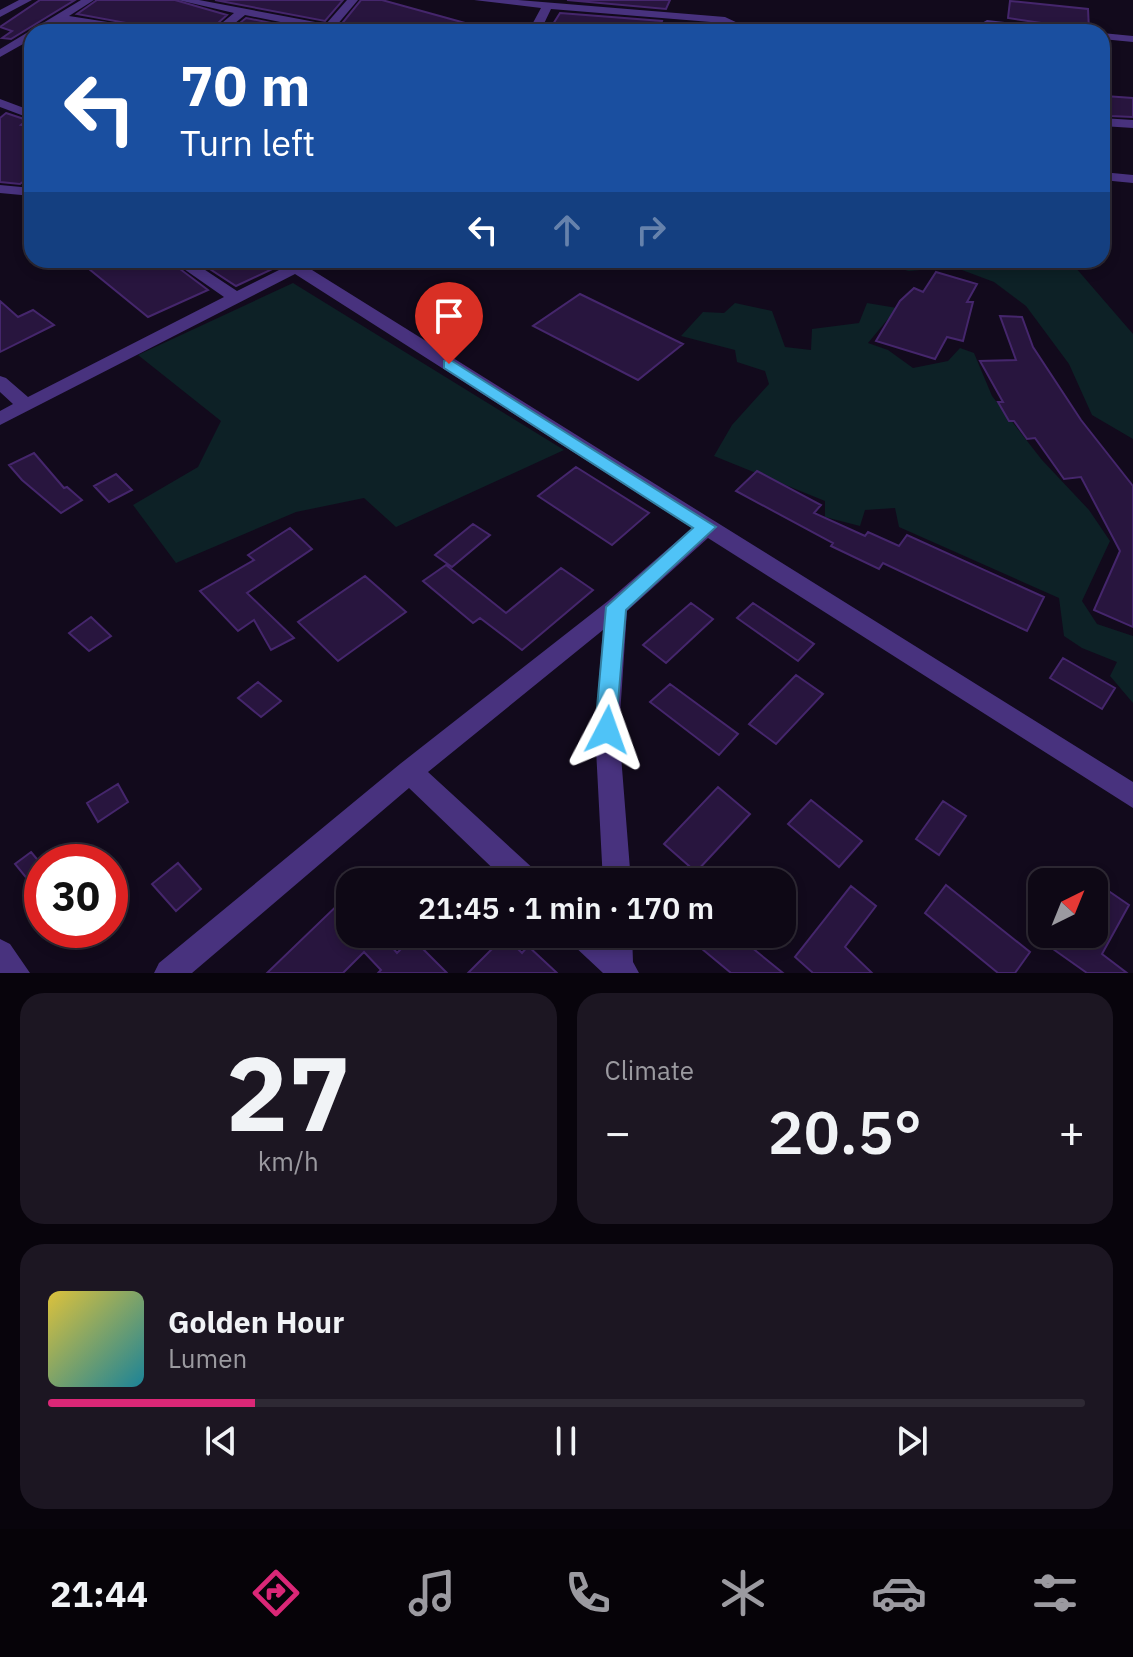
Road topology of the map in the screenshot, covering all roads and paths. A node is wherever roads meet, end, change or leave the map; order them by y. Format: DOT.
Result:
graph roads {
  1 [pos="5,0"];
  2 [pos="89,0"];
  3 [pos="183,0"];
  4 [pos="353,0"];
  5 [pos="479,0"];
  6 [pos="24,1"];
  7 [pos="547,7"];
  8 [pos="242,12"];
  9 [pos="0,14"];
  10 [pos="58,18"];
  11 [pos="987,23"];
  12 [pos="48,24"];
  13 [pos="104,24"];
  14 [pos="227,24"];
  15 [pos="298,24"];
  16 [pos="331,24"];
  17 [pos="538,24"];
  18 [pos="735,24"];
  19 [pos="996,24"];
  20 [pos="1110,37"];
  21 [pos="24,39"];
  22 [pos="1133,39"];
  23 [pos="0,54"];
  24 [pos="0,103"];
  25 [pos="24,112"];
  26 [pos="1110,123"];
  27 [pos="1133,124"];
  28 [pos="1110,177"];
  29 [pos="1133,179"];
  30 [pos="0,189"];
  31 [pos="24,191"];
  32 [pos="191,268"];
  33 [pos="284,268"];
  34 [pos="297,268"];
  35 [pos="235,297"];
  36 [pos="0,382"];
  37 [pos="26,406"];
  38 [pos="0,419"];
  39 [pos="707,527"];
  40 [pos="616,607"];
  41 [pos="409,772"];
  42 [pos="1133,796"];
  43 [pos="512,868"];
  44 [pos="616,868"];
  45 [pos="597,948"];
  46 [pos="620,948"];
  47 [pos="0,954"];
  48 [pos="622,971"];
  49 [pos="15,973"];
  50 [pos="169,973"];
  1 -- 6 [label="street"];
  2 -- 10 [label="street"];
  3 -- 8 [label="street"];
  4 -- 16 [label="street"];
  5 -- 7 [label="street"];
  6 -- 9 [label="street"];
  7 -- 17 [label="street"];
  7 -- 18 [label="street"];
  8 -- 14 [label="street"];
  8 -- 15 [label="street"];
  10 -- 12 [label="street"];
  10 -- 13 [label="street"];
  11 -- 19 [label="street"];
  20 -- 22 [label="street"];
  21 -- 23 [label="street"];
  24 -- 25 [label="street"];
  26 -- 27 [label="street"];
  28 -- 29 [label="street"];
  30 -- 31 [label="street"];
  32 -- 35 [label="street"];
  33 -- 35 [label="street"];
  34 -- 39 [label="street"];
  35 -- 37 [label="street"];
  36 -- 37 [label="street"];
  37 -- 38 [label="street"];
  39 -- 40 [label="street"];
  39 -- 42 [label="street"];
  40 -- 41 [label="street"];
  40 -- 44 [label="street"];
  41 -- 43 [label="street"];
  41 -- 50 [label="street"];
  45 -- 48 [label="street"];
  46 -- 48 [label="street"];
  47 -- 49 [label="street"];
}
